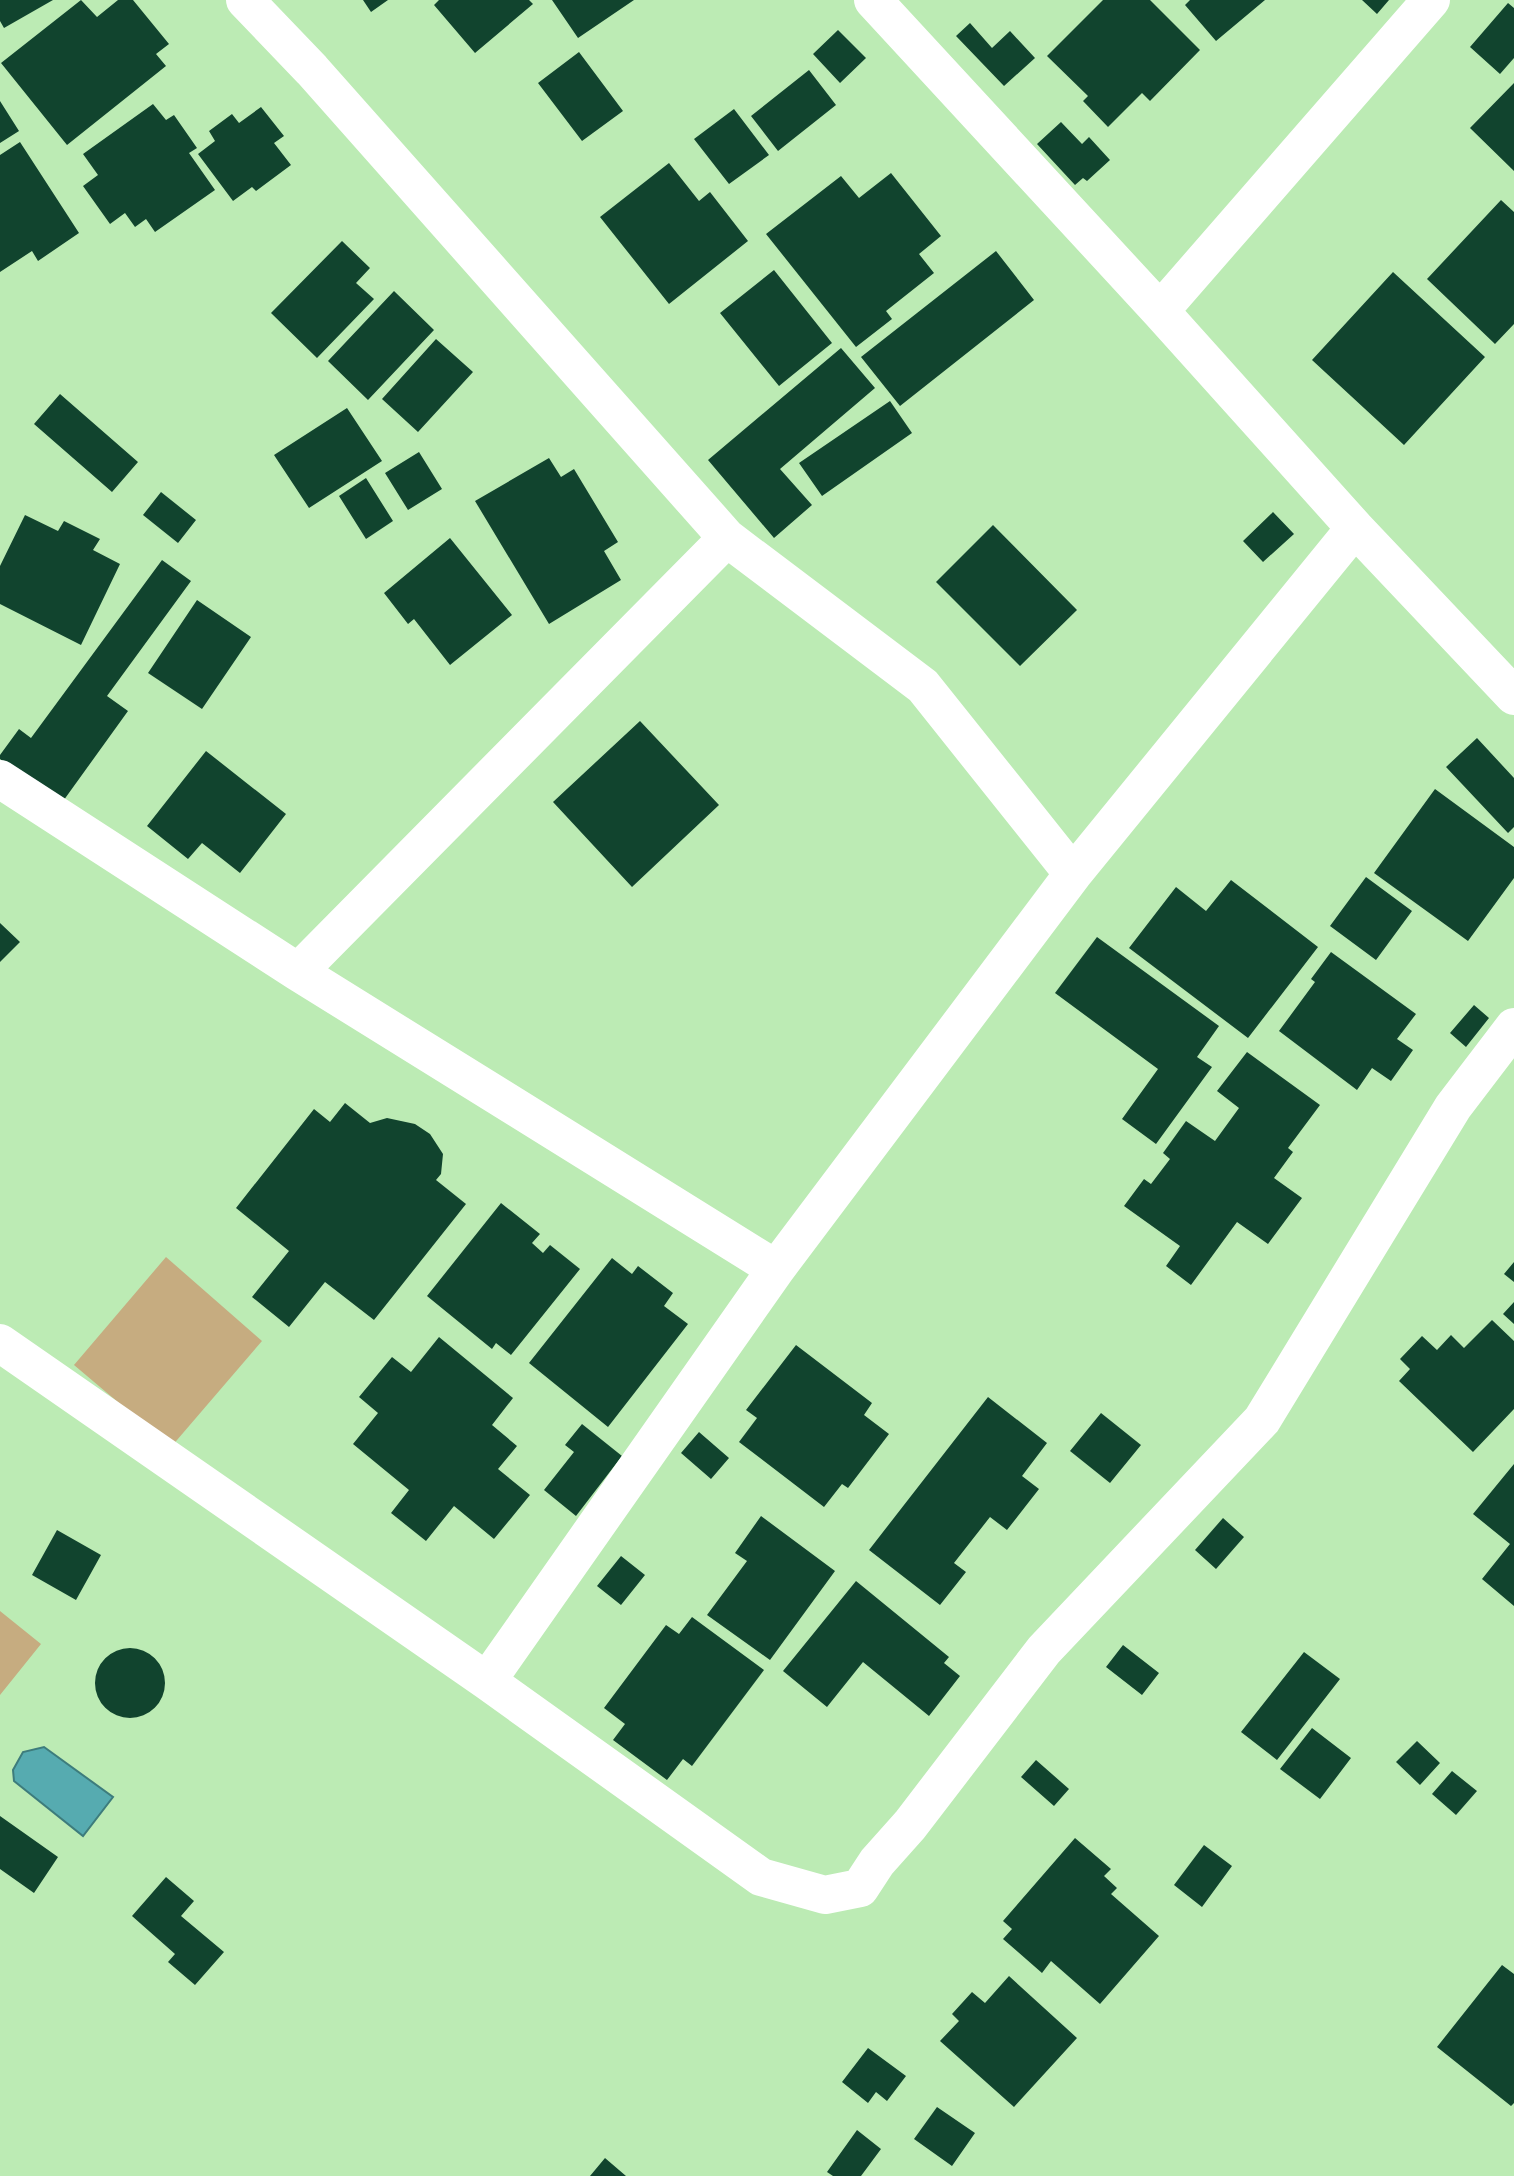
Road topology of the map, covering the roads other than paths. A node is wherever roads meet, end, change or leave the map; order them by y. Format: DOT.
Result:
graph roads {
  1 [pos="245,0"];
  2 [pos="873,0"];
  3 [pos="1432,0"];
  4 [pos="1160,311"];
  5 [pos="1355,528"];
  6 [pos="727,538"];
  7 [pos="1514,696"];
  8 [pos="0,779"];
  9 [pos="1073,874"];
  10 [pos="298,972"];
  11 [pos="1514,1027"];
  12 [pos="776,1269"];
  13 [pos="0,1343"];
  14 [pos="487,1681"];
  1 -- 6 [label="street"];
  2 -- 4 [label="street"];
  3 -- 4 [label="street"];
  4 -- 5 [label="street"];
  5 -- 7 [label="street"];
  5 -- 9 [label="street"];
  6 -- 9 [label="street"];
  6 -- 10 [label="street"];
  8 -- 10 [label="street"];
  9 -- 12 [label="street"];
  10 -- 12 [label="street"];
  11 -- 14 [label="street"];
  12 -- 14 [label="street"];
  13 -- 14 [label="street"];
}
